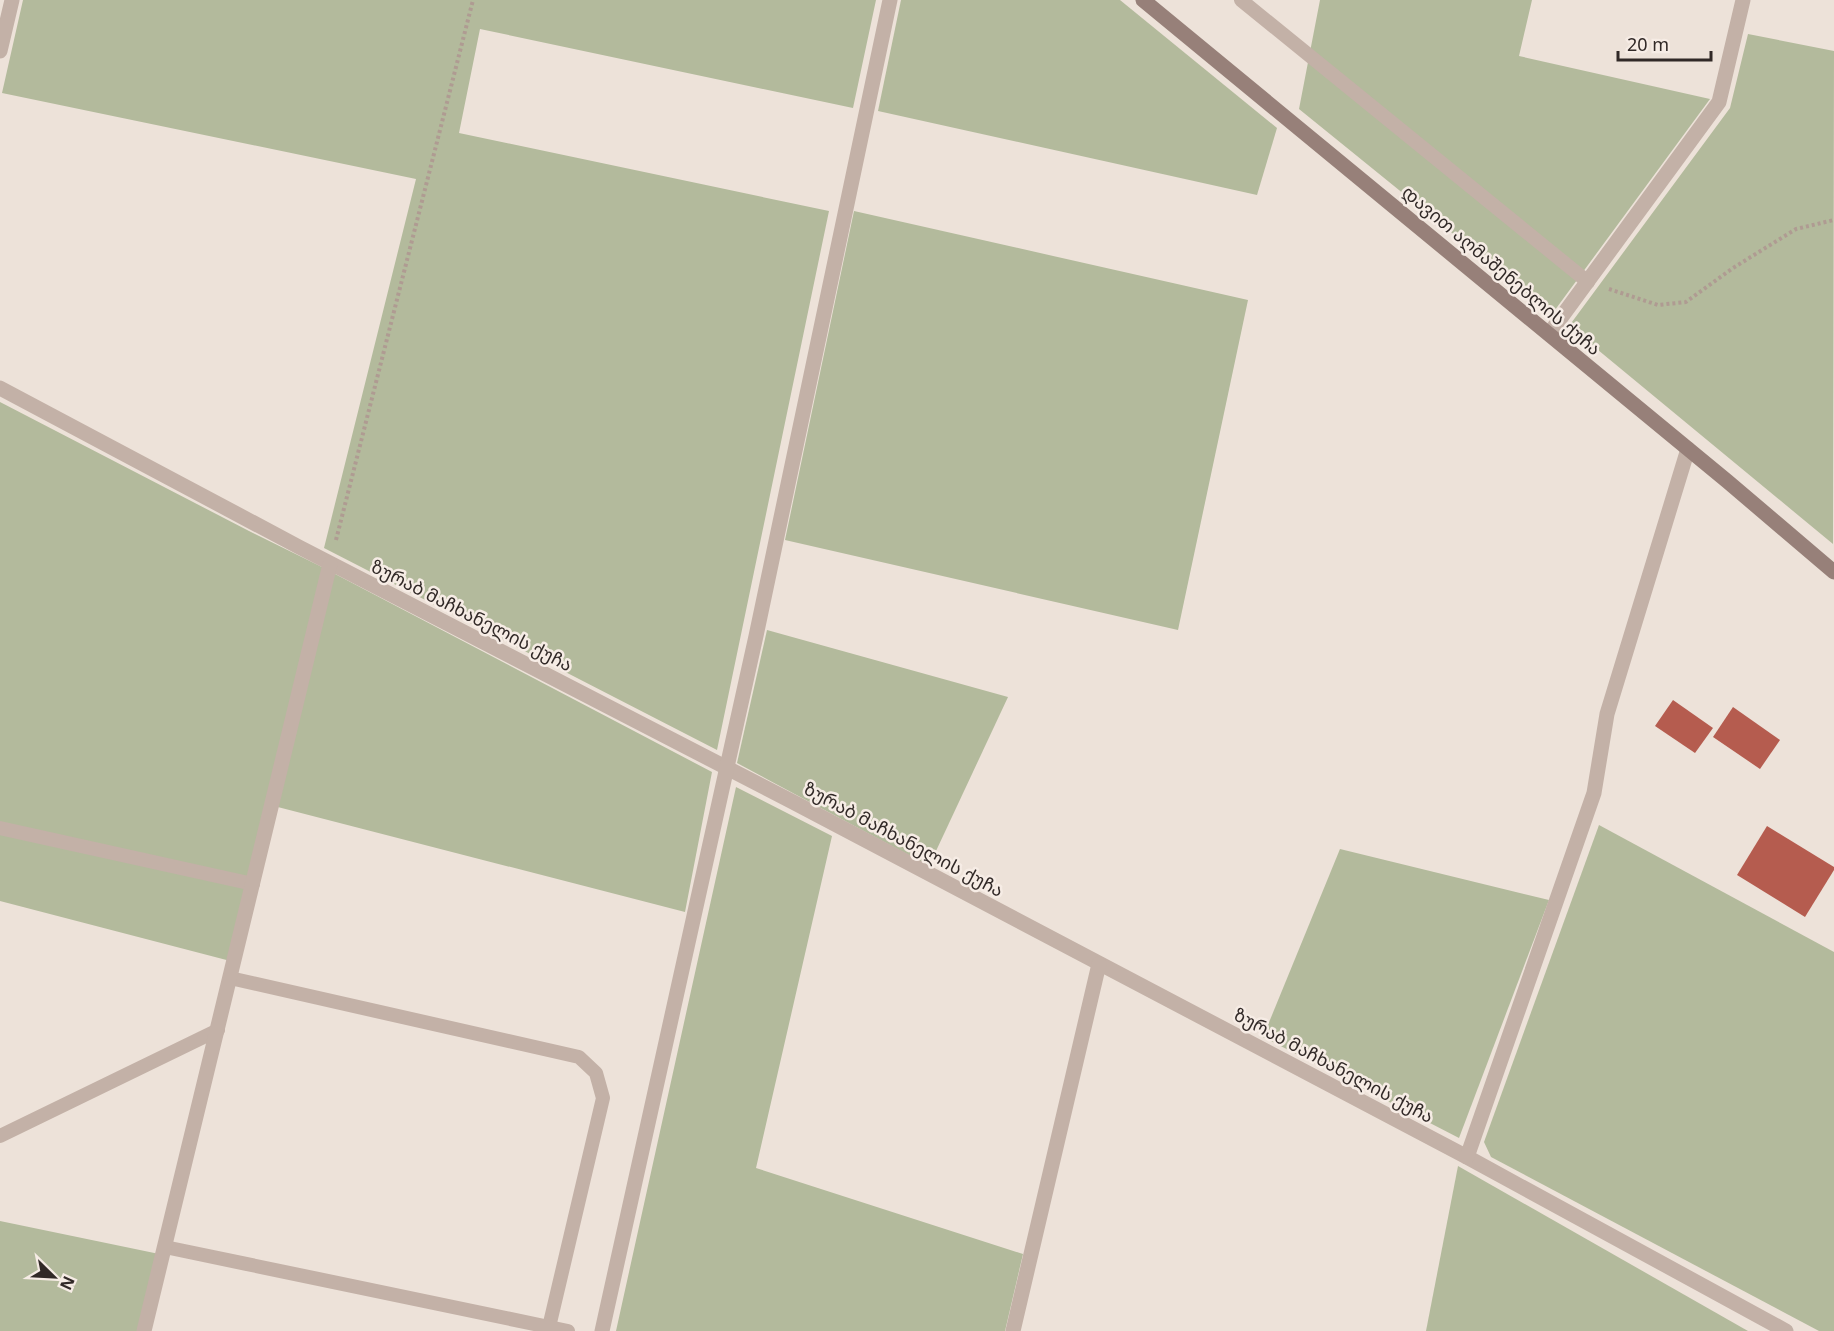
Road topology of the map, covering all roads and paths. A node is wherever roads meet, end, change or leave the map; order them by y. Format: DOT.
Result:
graph roads {
  1 [pos="12,0"];
  2 [pos="473,0"];
  3 [pos="891,0"];
  4 [pos="1143,0"];
  5 [pos="1241,0"];
  6 [pos="1743,0"];
  7 [pos="0,51"];
  8 [pos="1834,220"];
  9 [pos="1588,282"];
  10 [pos="1549,334"];
  11 [pos="0,388"];
  12 [pos="1688,449"];
  13 [pos="330,564"];
  14 [pos="1834,572"];
  15 [pos="726,768"];
  16 [pos="0,828"];
  17 [pos="253,884"];
  18 [pos="1099,964"];
  19 [pos="230,978"];
  20 [pos="218,1030"];
  21 [pos="0,1136"];
  22 [pos="1467,1157"];
  23 [pos="165,1246"];
  24 [pos="549,1327"];
  25 [pos="144,1331"];
  26 [pos="568,1331"];
  27 [pos="602,1331"];
  28 [pos="1013,1331"];
  29 [pos="1786,1331"];
  1 -- 7 [label="street"];
  2 -- 13 [label="path"];
  3 -- 15 [label="street"];
  4 -- 10 [label="street, დავით აღმაშენებლის ქუჩა"];
  5 -- 9 [label="lane"];
  6 -- 9 [label="street"];
  8 -- 9 [label="path"];
  9 -- 10 [label="street"];
  10 -- 12 [label="street, დავით აღმაშენებლის ქუჩა"];
  11 -- 13 [label="street, ზურაბ მაჩხანელის ქუჩა"];
  12 -- 14 [label="street, დავით აღმაშენებლის ქუჩა"];
  12 -- 22 [label="street"];
  13 -- 15 [label="street, ზურაბ მაჩხანელის ქუჩა"];
  13 -- 17 [label="street"];
  15 -- 18 [label="street, ზურაბ მაჩხანელის ქუჩა"];
  15 -- 27 [label="street"];
  16 -- 17 [label="lane"];
  17 -- 19 [label="street"];
  18 -- 22 [label="street, ზურაბ მაჩხანელის ქუჩა"];
  18 -- 28 [label="street"];
  19 -- 20 [label="street"];
  19 -- 24 [label="lane"];
  20 -- 21 [label="lane"];
  20 -- 23 [label="street"];
  22 -- 29 [label="street, ზურაბ მაჩხანელის ქუჩა"];
  23 -- 24 [label="lane"];
  23 -- 25 [label="street"];
  24 -- 26 [label="lane"];
}
